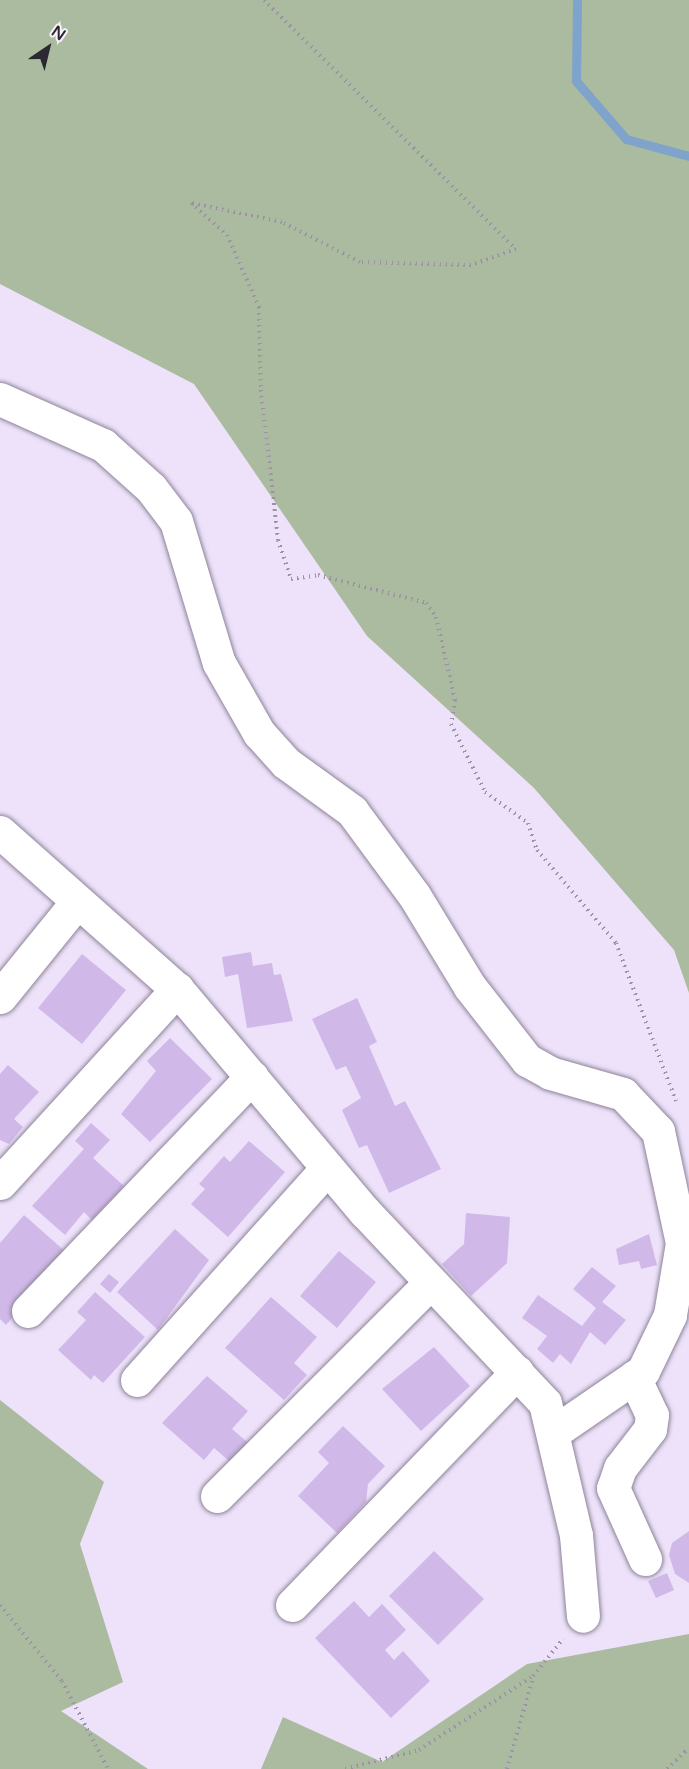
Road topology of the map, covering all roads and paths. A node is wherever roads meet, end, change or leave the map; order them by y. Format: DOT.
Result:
graph roads {
  1 [pos="264,0"];
  2 [pos="0,399"];
  3 [pos="0,832"];
  4 [pos="76,903"];
  5 [pos="177,989"];
  6 [pos="0,997"];
  7 [pos="252,1077"];
  8 [pos="681,1114"];
  9 [pos="327,1167"];
  10 [pos="0,1183"];
  11 [pos="430,1282"];
  12 [pos="28,1311"];
  13 [pos="517,1372"];
  14 [pos="634,1377"];
  15 [pos="137,1380"];
  16 [pos="554,1432"];
  17 [pos="217,1496"];
  18 [pos="645,1559"];
  19 [pos="0,1605"];
  20 [pos="292,1605"];
  21 [pos="582,1616"];
  22 [pos="533,1676"];
  23 [pos="689,1748"];
  24 [pos="108,1769"];
  25 [pos="345,1769"];
  26 [pos="507,1769"];
  27 [pos="667,1769"];
  1 -- 8 [label="path"];
  2 -- 14 [label="street"];
  3 -- 4 [label="street"];
  4 -- 5 [label="street"];
  4 -- 6 [label="street"];
  5 -- 7 [label="street"];
  5 -- 10 [label="street"];
  7 -- 9 [label="street"];
  7 -- 12 [label="street"];
  9 -- 11 [label="street"];
  9 -- 15 [label="street"];
  11 -- 13 [label="street"];
  11 -- 17 [label="street"];
  13 -- 16 [label="street"];
  13 -- 20 [label="street"];
  14 -- 16 [label="street"];
  14 -- 18 [label="street"];
  16 -- 21 [label="street"];
  19 -- 24 [label="path"];
  21 -- 22 [label="path"];
  22 -- 25 [label="path"];
  22 -- 26 [label="path"];
  23 -- 27 [label="path"];
}
